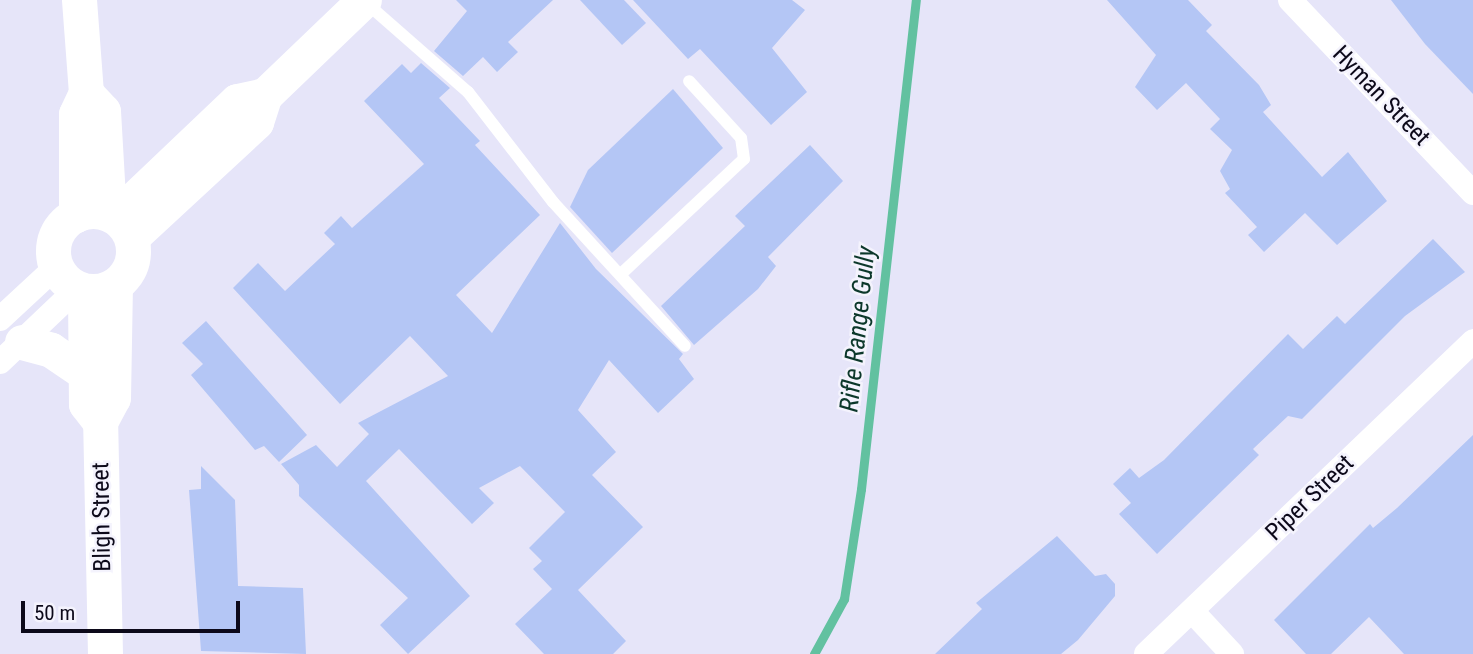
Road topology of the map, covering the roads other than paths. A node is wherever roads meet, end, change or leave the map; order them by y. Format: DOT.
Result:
graph roads {
  1 [pos="79,0"];
  2 [pos="364,0"];
  3 [pos="1290,0"];
  4 [pos="689,81"];
  5 [pos="1473,193"];
  6 [pos="108,221"];
  7 [pos="621,274"];
  8 [pos="83,283"];
  9 [pos="7,341"];
  10 [pos="1473,341"];
  11 [pos="685,346"];
  12 [pos="85,373"];
  13 [pos="100,422"];
  14 [pos="1192,611"];
  15 [pos="105,654"];
  16 [pos="1146,654"];
  17 [pos="1232,654"];
  1 -- 6 [label="street"];
  2 -- 6 [label="street"];
  2 -- 7 [label="lane"];
  3 -- 5 [label="street, Hyman Street"];
  4 -- 7 [label="lane"];
  6 -- 8 [label="street"];
  6 -- 8 [label="street"];
  7 -- 11 [label="lane"];
  8 -- 9 [label="street"];
  8 -- 12 [label="street, Bligh Street"];
  8 -- 13 [label="street, Bligh Street"];
  9 -- 12 [label="street"];
  10 -- 14 [label="street, Piper Street"];
  12 -- 13 [label="street, Bligh Street"];
  13 -- 15 [label="street, Bligh Street"];
  14 -- 16 [label="street, Piper Street"];
  14 -- 17 [label="street"];
}
